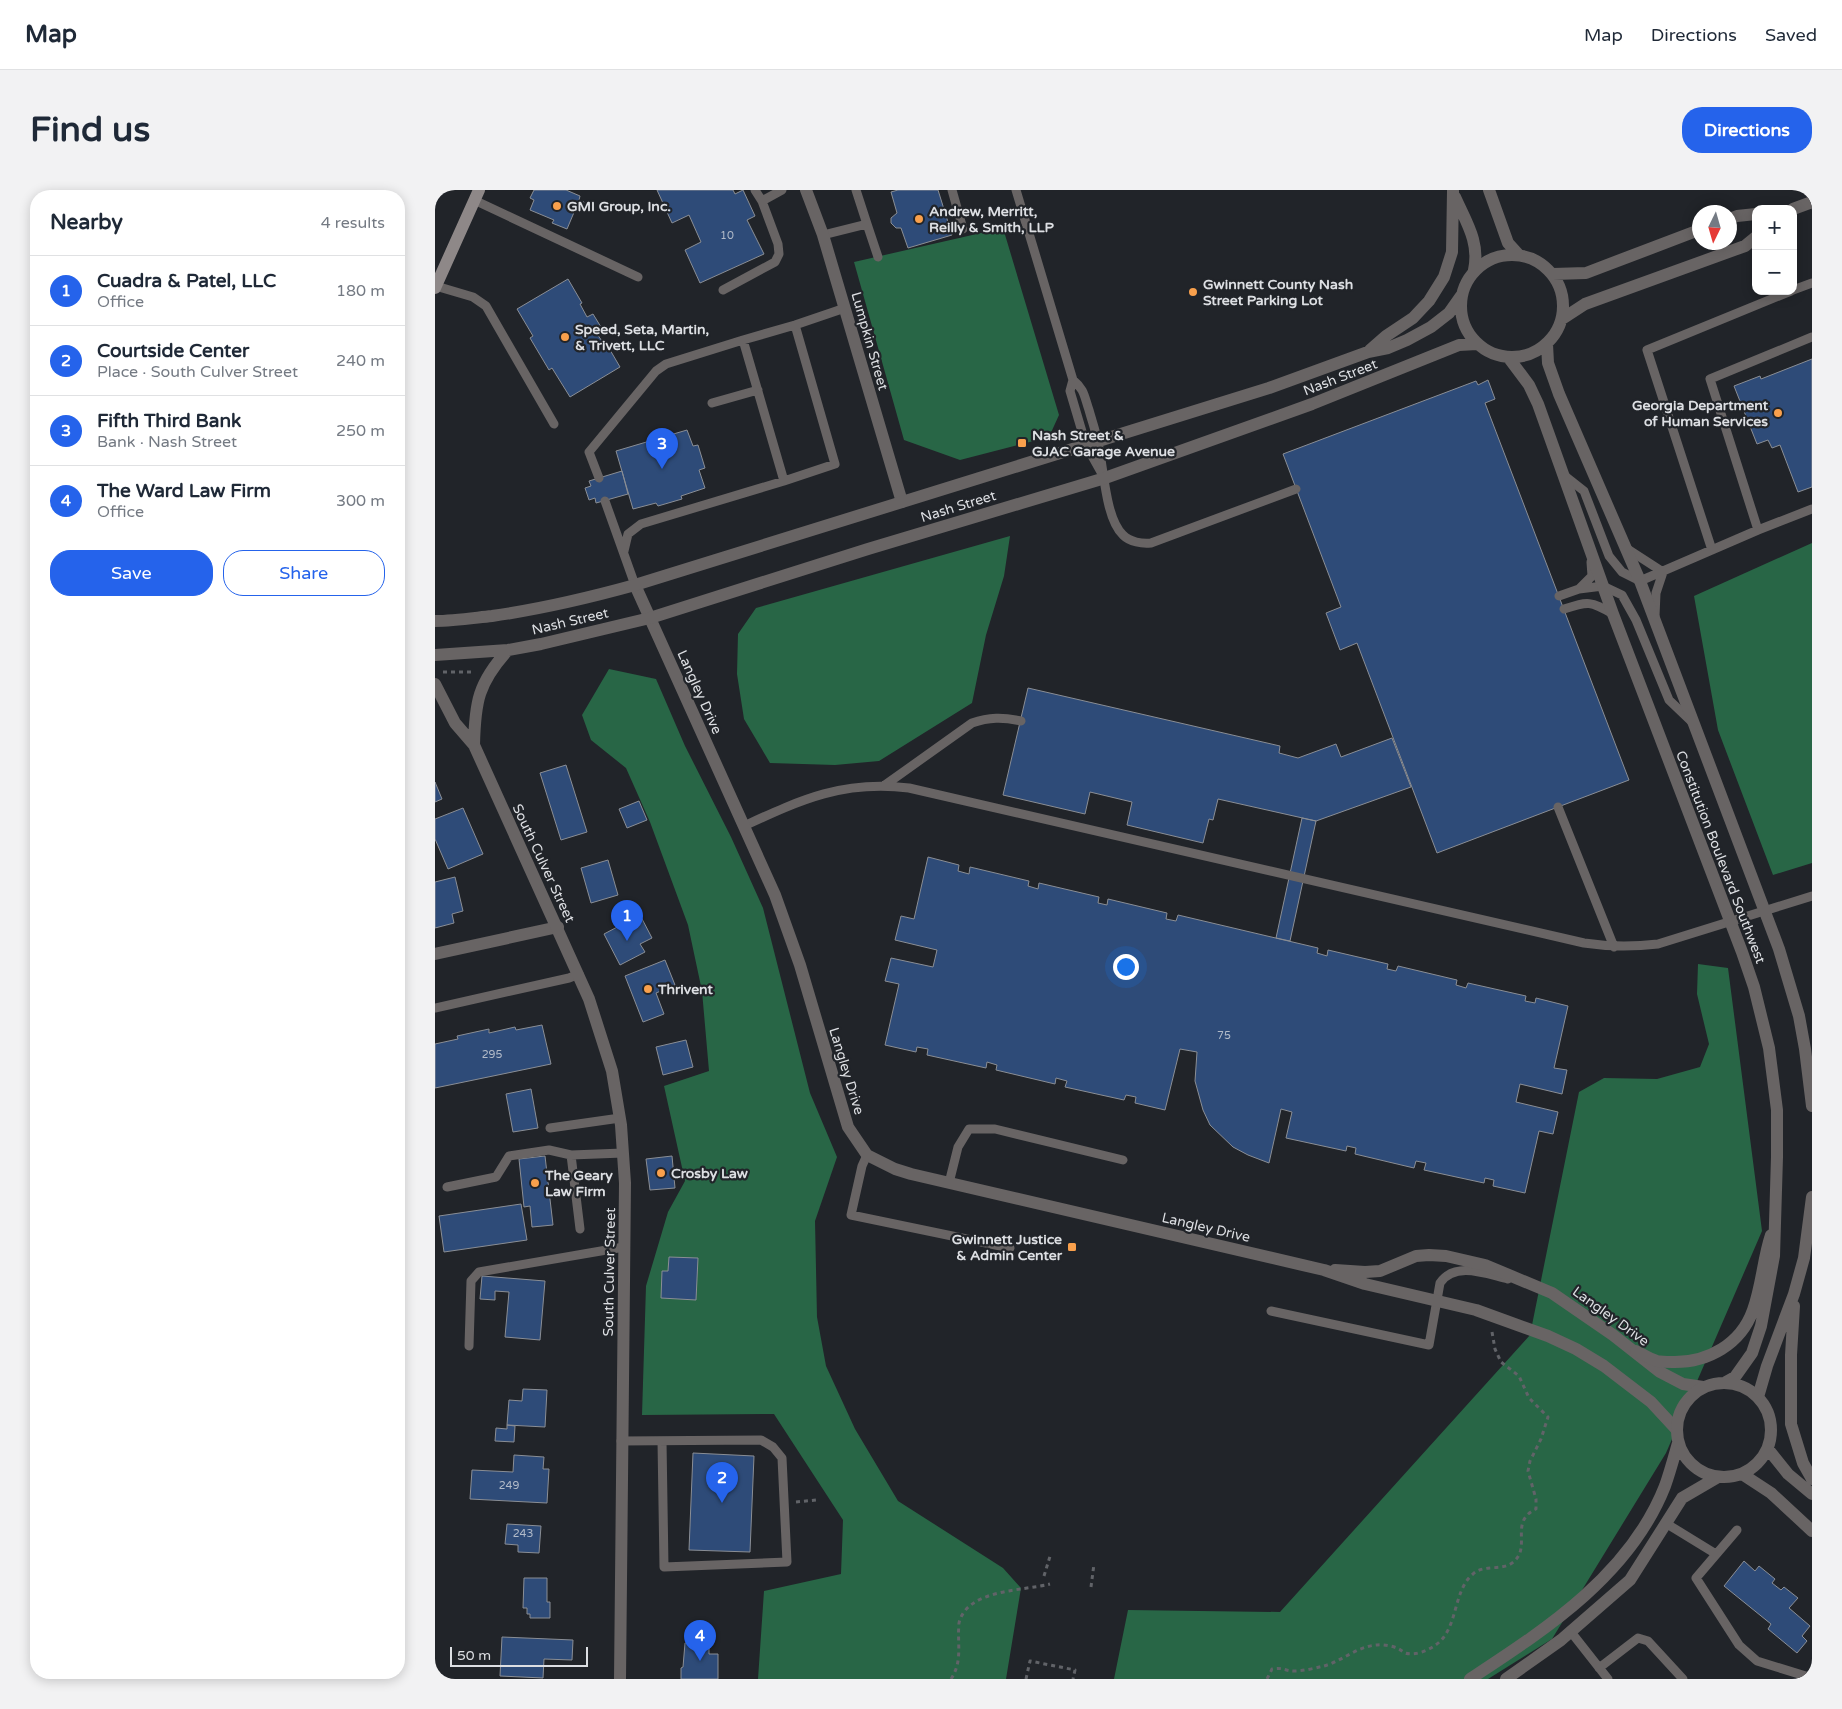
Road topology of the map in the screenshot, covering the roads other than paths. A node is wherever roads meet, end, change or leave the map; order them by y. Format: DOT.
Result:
graph roads {
  1 [pos="755,190"];
  2 [pos="782,190"];
  3 [pos="806,190"];
  4 [pos="856,190"];
  5 [pos="952,190"];
  6 [pos="1016,190"];
  7 [pos="1489,190"];
  8 [pos="1453,191"];
  9 [pos="477,195"];
  10 [pos="762,201"];
  11 [pos="1812,202"];
  12 [pos="1797,208"];
  13 [pos="1752,214"];
  14 [pos="1737,216"];
  15 [pos="867,224"];
  16 [pos="963,229"];
  17 [pos="1692,233"];
  18 [pos="823,236"];
  19 [pos="1752,240"];
  20 [pos="1518,254"];
  21 [pos="878,257"];
  22 [pos="1474,270"];
  23 [pos="1553,274"];
  24 [pos="638,276"];
  25 [pos="1812,283"];
  26 [pos="435,287"];
  27 [pos="1797,289"];
  28 [pos="723,290"];
  29 [pos="1782,295"];
  30 [pos="1461,296"];
  31 [pos="845,308"];
  32 [pos="1562,319"];
  33 [pos="795,325"];
  34 [pos="1812,337"];
  35 [pos="743,340"];
  36 [pos="1477,344"];
  37 [pos="1547,344"];
  38 [pos="1368,352"];
  39 [pos="1508,357"];
  40 [pos="1073,380"];
  41 [pos="758,390"];
  42 [pos="712,404"];
  43 [pos="554,424"];
  44 [pos="1092,444"];
  45 [pos="1563,474"];
  46 [pos="599,478"];
  47 [pos="1105,478"];
  48 [pos="784,481"];
  49 [pos="1296,489"];
  50 [pos="605,501"];
  51 [pos="902,502"];
  52 [pos="1812,509"];
  53 [pos="1758,530"];
  54 [pos="1625,547"];
  55 [pos="1712,550"];
  56 [pos="624,551"];
  57 [pos="1591,554"];
  58 [pos="1663,572"];
  59 [pos="1640,581"];
  60 [pos="635,585"];
  61 [pos="1603,586"];
  62 [pos="1579,589"];
  63 [pos="1559,596"];
  64 [pos="1564,609"];
  65 [pos="1613,614"];
  66 [pos="650,618"];
  67 [pos="1654,619"];
  68 [pos="435,621"];
  69 [pos="508,650"];
  70 [pos="435,655"];
  71 [pos="437,678"];
  72 [pos="1021,721"];
  73 [pos="1693,722"];
  74 [pos="474,745"];
  75 [pos="885,785"];
  76 [pos="1558,807"];
  77 [pos="744,826"];
  78 [pos="1812,896"];
  79 [pos="1765,912"];
  80 [pos="1730,922"];
  81 [pos="557,928"];
  82 [pos="1614,947"];
  83 [pos="435,954"];
  84 [pos="579,974"];
  85 [pos="435,1008"];
  86 [pos="1812,1106"];
  87 [pos="620,1118"];
  88 [pos="550,1128"];
  89 [pos="623,1154"];
  90 [pos="571,1155"];
  91 [pos="867,1155"];
  92 [pos="1123,1160"];
  93 [pos="949,1183"];
  94 [pos="447,1187"];
  95 [pos="1812,1197"];
  96 [pos="1776,1221"];
  97 [pos="580,1230"];
  98 [pos="624,1246"];
  99 [pos="1010,1248"];
  100 [pos="1324,1270"];
  101 [pos="1527,1282"];
  102 [pos="1795,1294"];
  103 [pos="1437,1301"];
  104 [pos="1271,1311"];
  105 [pos="469,1346"];
  106 [pos="1636,1351"];
  107 [pos="1726,1382"];
  108 [pos="1703,1387"];
  109 [pos="1759,1396"];
  110 [pos="1676,1429"];
  111 [pos="621,1441"];
  112 [pos="662,1441"];
  113 [pos="1678,1443"];
  114 [pos="1768,1449"];
  115 [pos="1742,1474"];
  116 [pos="1717,1477"];
  117 [pos="1812,1479"];
  118 [pos="1812,1494"];
  119 [pos="1667,1524"];
  120 [pos="1737,1530"];
  121 [pos="1812,1530"];
  122 [pos="1716,1554"];
  123 [pos="1571,1632"];
  124 [pos="1599,1668"];
  125 [pos="1812,1678"];
  126 [pos="620,1679"];
  127 [pos="1470,1679"];
  128 [pos="1507,1679"];
  129 [pos="1608,1679"];
  130 [pos="1683,1679"];
  1 -- 10 [label="lane"];
  2 -- 10 [label="lane"];
  3 -- 18 [label="street, Lumpkin Street"];
  4 -- 15 [label="lane"];
  5 -- 16 [label="lane"];
  6 -- 40 [label="lane"];
  7 -- 20 [label="street"];
  8 -- 22 [label="street"];
  8 -- 38 [label="street"];
  9 -- 24 [label="lane"];
  9 -- 26 [label="main road"];
  10 -- 28 [label="lane"];
  11 -- 12 [label="street"];
  13 -- 14 [label="street"];
  15 -- 18 [label="lane"];
  15 -- 21 [label="lane"];
  17 -- 23 [label="street"];
  18 -- 31 [label="street, Lumpkin Street"];
  19 -- 32 [label="street"];
  20 -- 22 [label="street"];
  20 -- 23 [label="street"];
  22 -- 30 [label="street"];
  23 -- 32 [label="street"];
  25 -- 27 [label="lane"];
  26 -- 43 [label="lane"];
  29 -- 55 [label="lane"];
  30 -- 36 [label="street"];
  30 -- 38 [label="street, Nash Street"];
  31 -- 33 [label="lane"];
  31 -- 51 [label="street, Lumpkin Street"];
  32 -- 37 [label="street"];
  33 -- 35 [label="lane"];
  33 -- 48 [label="lane"];
  34 -- 53 [label="lane"];
  35 -- 41 [label="lane"];
  35 -- 46 [label="lane"];
  36 -- 39 [label="street"];
  36 -- 47 [label="street, Nash Street"];
  37 -- 39 [label="street"];
  37 -- 54 [label="street, Constitution Boulevard Southwest"];
  38 -- 44 [label="street, Nash Street"];
  39 -- 45 [label="street, Constitution Boulevard Southwest"];
  40 -- 44 [label="lane"];
  40 -- 44 [label="lane"];
  41 -- 42 [label="lane"];
  41 -- 48 [label="lane"];
  44 -- 47 [label="lane"];
  44 -- 51 [label="street, Nash Street"];
  45 -- 57 [label="street, Constitution Boulevard Southwest"];
  45 -- 59 [label="lane"];
  47 -- 49 [label="lane"];
  47 -- 66 [label="street, Nash Street"];
  48 -- 56 [label="lane"];
  50 -- 56 [label="lane"];
  51 -- 60 [label="street, Nash Street"];
  52 -- 53 [label="lane"];
  53 -- 55 [label="lane"];
  54 -- 58 [label="lane"];
  54 -- 59 [label="street, Constitution Boulevard Southwest"];
  55 -- 58 [label="lane"];
  56 -- 60 [label="lane"];
  57 -- 61 [label="street, Constitution Boulevard Southwest"];
  57 -- 62 [label="lane"];
  58 -- 59 [label="lane"];
  58 -- 67 [label="lane"];
  59 -- 67 [label="street, Constitution Boulevard Southwest"];
  60 -- 66 [label="street, Langley Drive"];
  60 -- 68 [label="street, Nash Street"];
  61 -- 62 [label="lane"];
  61 -- 65 [label="street, Constitution Boulevard Southwest"];
  61 -- 73 [label="lane"];
  62 -- 63 [label="lane"];
  64 -- 65 [label="lane"];
  65 -- 80 [label="street, Constitution Boulevard Southwest"];
  66 -- 69 [label="street, Nash Street"];
  66 -- 77 [label="street, Langley Drive"];
  67 -- 73 [label="street, Constitution Boulevard Southwest"];
  69 -- 70 [label="street, Nash Street"];
  69 -- 74 [label="street"];
  71 -- 74 [label="street"];
  72 -- 75 [label="lane"];
  73 -- 79 [label="street, Constitution Boulevard Southwest"];
  74 -- 81 [label="street, South Culver Street"];
  75 -- 77 [label="lane"];
  75 -- 82 [label="lane"];
  76 -- 82 [label="lane"];
  77 -- 91 [label="street, Langley Drive"];
  78 -- 79 [label="lane"];
  79 -- 80 [label="lane"];
  79 -- 86 [label="street, Constitution Boulevard Southwest"];
  80 -- 82 [label="lane"];
  80 -- 96 [label="street, Constitution Boulevard Southwest"];
  81 -- 83 [label="street"];
  81 -- 84 [label="street, South Culver Street"];
  84 -- 85 [label="lane"];
  84 -- 87 [label="street, South Culver Street"];
  87 -- 88 [label="lane"];
  87 -- 89 [label="street, South Culver Street"];
  89 -- 90 [label="lane"];
  89 -- 98 [label="street, South Culver Street"];
  90 -- 94 [label="lane"];
  90 -- 97 [label="lane"];
  91 -- 93 [label="street, Langley Drive"];
  91 -- 99 [label="lane"];
  92 -- 93 [label="lane"];
  93 -- 100 [label="street, Langley Drive"];
  95 -- 102 [label="street"];
  96 -- 106 [label="street"];
  96 -- 107 [label="street, Constitution Boulevard Southwest"];
  98 -- 105 [label="lane"];
  98 -- 111 [label="street, South Culver Street"];
  100 -- 101 [label="street, Langley Drive"];
  100 -- 103 [label="street, Langley Drive"];
  101 -- 103 [label="lane"];
  101 -- 106 [label="street, Langley Drive"];
  102 -- 109 [label="street"];
  102 -- 117 [label="street"];
  103 -- 104 [label="lane"];
  103 -- 110 [label="street, Langley Drive"];
  106 -- 108 [label="street, Langley Drive"];
  107 -- 108 [label="street"];
  107 -- 109 [label="street"];
  108 -- 110 [label="street"];
  109 -- 114 [label="street"];
  110 -- 113 [label="street"];
  111 -- 112 [label="lane"];
  111 -- 126 [label="street, South Culver Street"];
  112 -- 112 [label="lane"];
  113 -- 116 [label="street"];
  113 -- 127 [label="street"];
  114 -- 115 [label="street"];
  114 -- 118 [label="street"];
  115 -- 116 [label="street"];
  115 -- 121 [label="street"];
  116 -- 119 [label="street"];
  119 -- 122 [label="lane"];
  119 -- 123 [label="street"];
  120 -- 122 [label="lane"];
  122 -- 125 [label="lane"];
  123 -- 124 [label="lane"];
  123 -- 128 [label="street"];
  124 -- 129 [label="lane"];
  124 -- 130 [label="lane"];
}
